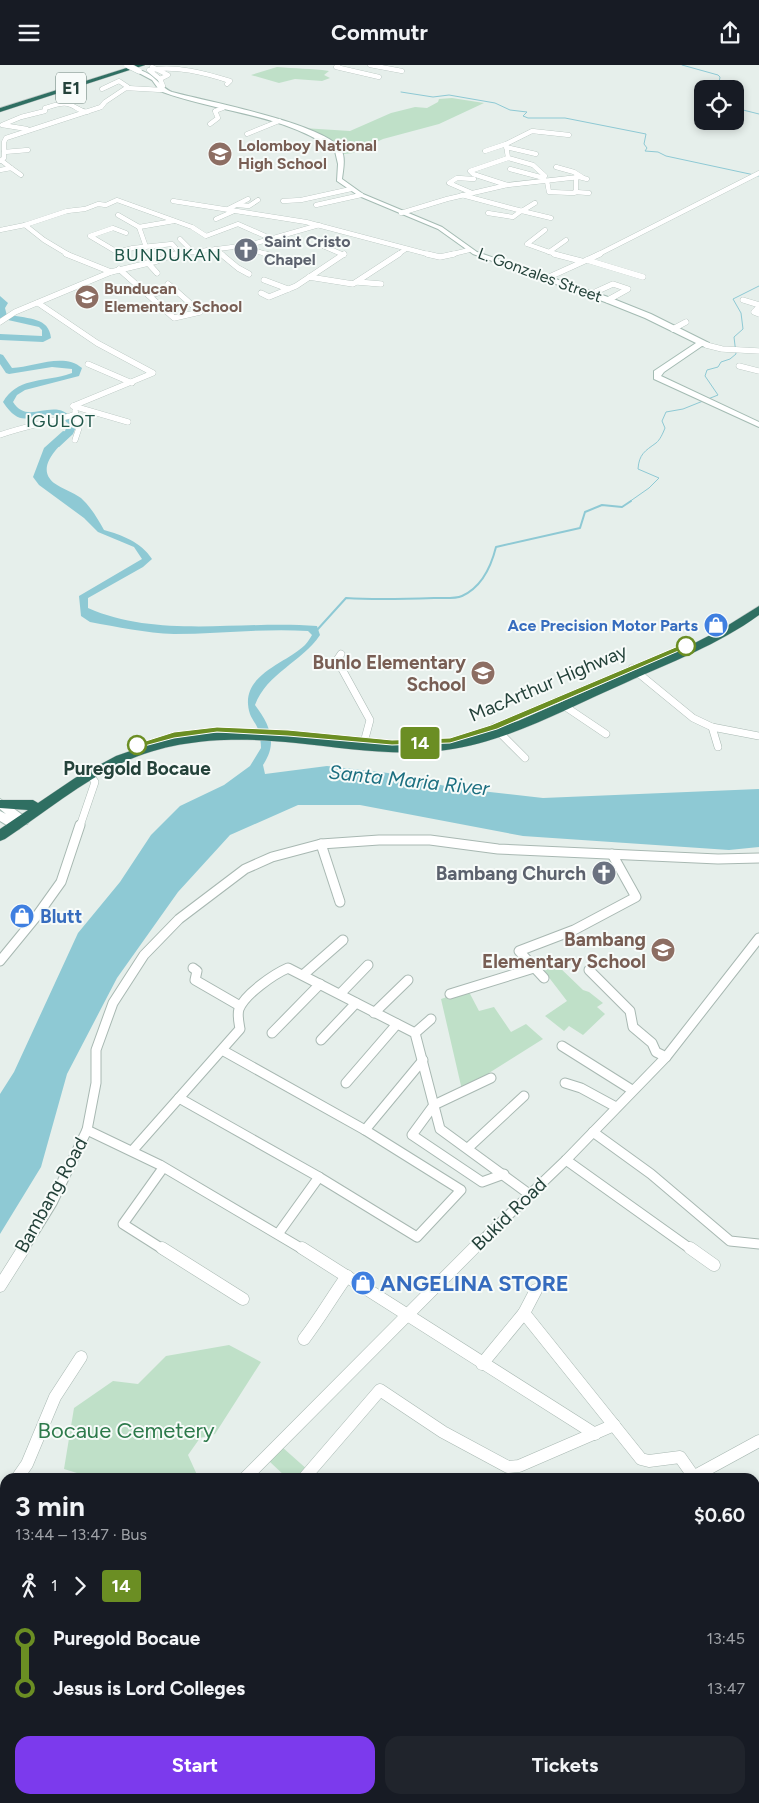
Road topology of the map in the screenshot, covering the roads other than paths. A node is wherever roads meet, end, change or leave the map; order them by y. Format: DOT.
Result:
graph roads {
  1 [pos="129,65"];
  2 [pos="159,65"];
  3 [pos="338,65"];
  4 [pos="348,65"];
  5 [pos="370,65"];
  6 [pos="391,65"];
  7 [pos="396,65"];
  8 [pos="152,67"];
  9 [pos="140,68"];
  10 [pos="384,68"];
  11 [pos="362,73"];
  12 [pos="387,73"];
  13 [pos="356,75"];
  14 [pos="372,75"];
  15 [pos="379,77"];
  16 [pos="366,78"];
  17 [pos="160,79"];
  18 [pos="227,84"];
  19 [pos="128,87"];
  20 [pos="102,89"];
  21 [pos="161,89"];
  22 [pos="0,106"];
  23 [pos="224,108"];
  24 [pos="0,110"];
  25 [pos="88,112"];
  26 [pos="279,121"];
  27 [pos="56,122"];
  28 [pos="72,123"];
  29 [pos="1,125"];
  30 [pos="62,125"];
  31 [pos="210,125"];
  32 [pos="30,129"];
  33 [pos="45,130"];
  34 [pos="247,134"];
  35 [pos="569,135"];
  36 [pos="506,145"];
  37 [pos="28,150"];
  38 [pos="485,151"];
  39 [pos="4,152"];
  40 [pos="536,154"];
  41 [pos="508,158"];
  42 [pos="1,161"];
  43 [pos="533,165"];
  44 [pos="11,168"];
  45 [pos="546,168"];
  46 [pos="510,169"];
  47 [pos="555,169"];
  48 [pos="0,170"];
  49 [pos="759,173"];
  50 [pos="21,175"];
  51 [pos="582,178"];
  52 [pos="548,179"];
  53 [pos="562,179"];
  54 [pos="474,181"];
  55 [pos="532,182"];
  56 [pos="507,185"];
  57 [pos="486,186"];
  58 [pos="494,188"];
  59 [pos="532,188"];
  60 [pos="351,189"];
  61 [pos="575,192"];
  62 [pos="472,193"];
  63 [pos="562,193"];
  64 [pos="589,193"];
  65 [pos="361,195"];
  66 [pos="462,195"];
  67 [pos="248,199"];
  68 [pos="89,201"];
  69 [pos="173,201"];
  70 [pos="258,201"];
  71 [pos="283,201"];
  72 [pos="535,203"];
  73 [pos="98,204"];
  74 [pos="238,205"];
  75 [pos="316,205"];
  76 [pos="494,205"];
  77 [pos="228,209"];
  78 [pos="234,210"];
  79 [pos="522,211"];
  80 [pos="402,213"];
  81 [pos="118,215"];
  82 [pos="551,218"];
  83 [pos="216,219"];
  84 [pos="174,221"];
  85 [pos="25,225"];
  86 [pos="319,225"];
  87 [pos="139,227"];
  88 [pos="0,230"];
  89 [pos="545,230"];
  90 [pos="126,233"];
  91 [pos="206,236"];
  92 [pos="196,238"];
  93 [pos="180,239"];
  94 [pos="272,239"];
  95 [pos="566,240"];
  96 [pos="316,243"];
  97 [pos="246,245"];
  98 [pos="146,247"];
  99 [pos="216,249"];
  100 [pos="406,249"];
  101 [pos="469,250"];
  102 [pos="192,251"];
  103 [pos="549,252"];
  104 [pos="180,253"];
  105 [pos="276,257"];
  106 [pos="584,261"];
  107 [pos="148,263"];
  108 [pos="119,269"];
  109 [pos="110,272"];
  110 [pos="157,273"];
  111 [pos="249,273"];
  112 [pos="309,277"];
  113 [pos="643,277"];
  114 [pos="546,278"];
  115 [pos="264,280"];
  116 [pos="357,282"];
  117 [pos="168,284"];
  118 [pos="381,284"];
  119 [pos="174,289"];
  120 [pos="288,289"];
  121 [pos="261,293"];
  122 [pos="591,293"];
  123 [pos="149,295"];
  124 [pos="608,300"];
  125 [pos="744,300"];
  126 [pos="38,303"];
  127 [pos="759,306"];
  128 [pos="759,314"];
  129 [pos="0,322"];
  130 [pos="686,322"];
  131 [pos="673,329"];
  132 [pos="703,344"];
  133 [pos="739,350"];
  134 [pos="759,351"];
  135 [pos="88,364"];
  136 [pos="739,366"];
  137 [pos="759,371"];
  138 [pos="132,383"];
  139 [pos="73,407"];
  140 [pos="73,416"];
  141 [pos="128,422"];
  142 [pos="759,423"];
  143 [pos="0,435"];
  144 [pos="75,441"];
  145 [pos="759,601"];
  146 [pos="759,610"];
  147 [pos="341,655"];
  148 [pos="635,670"];
  149 [pos="560,703"];
  150 [pos="712,727"];
  151 [pos="496,729"];
  152 [pos="606,734"];
  153 [pos="759,737"];
  154 [pos="364,743"];
  155 [pos="718,747"];
  156 [pos="525,758"];
  157 [pos="88,771"];
  158 [pos="0,804"];
  159 [pos="33,805"];
  160 [pos="10,821"];
  161 [pos="0,836"];
  162 [pos="321,844"];
  163 [pos="612,854"];
  164 [pos="759,858"];
  165 [pos="340,902"];
  166 [pos="759,938"];
  167 [pos="343,940"];
  168 [pos="0,961"];
  169 [pos="368,965"];
  170 [pos="193,968"];
  171 [pos="534,968"];
  172 [pos="589,970"];
  173 [pos="303,975"];
  174 [pos="544,977"];
  175 [pos="408,980"];
  176 [pos="320,984"];
  177 [pos="450,994"];
  178 [pos="340,995"];
  179 [pos="356,1003"];
  180 [pos="240,1006"];
  181 [pos="374,1013"];
  182 [pos="431,1019"];
  183 [pos="397,1024"];
  184 [pos="272,1033"];
  185 [pos="415,1033"];
  186 [pos="321,1040"];
  187 [pos="562,1046"];
  188 [pos="222,1050"];
  189 [pos="661,1054"];
  190 [pos="423,1060"];
  191 [pos="491,1078"];
  192 [pos="346,1083"];
  193 [pos="565,1083"];
  194 [pos="630,1089"];
  195 [pos="524,1096"];
  196 [pos="179,1098"];
  197 [pos="611,1104"];
  198 [pos="434,1105"];
  199 [pos="87,1130"];
  200 [pos="365,1130"];
  201 [pos="593,1132"];
  202 [pos="468,1148"];
  203 [pos="133,1150"];
  204 [pos="445,1157"];
  205 [pos="566,1160"];
  206 [pos="163,1168"];
  207 [pos="433,1170"];
  208 [pos="504,1174"];
  209 [pos="319,1177"];
  210 [pos="523,1189"];
  211 [pos="278,1234"];
  212 [pos="759,1244"];
  213 [pos="714,1265"];
  214 [pos="347,1276"];
  215 [pos="0,1286"];
  216 [pos="536,1290"];
  217 [pos="243,1299"];
  218 [pos="395,1305"];
  219 [pos="407,1313"];
  220 [pos="524,1313"];
  221 [pos="304,1339"];
  222 [pos="81,1357"];
  223 [pos="482,1364"];
  224 [pos="614,1425"];
  225 [pos="595,1434"];
  226 [pos="759,1441"];
  227 [pos="21,1473"];
  228 [pos="250,1473"];
  229 [pos="308,1473"];
  230 [pos="691,1473"];
  231 [pos="701,1473"];
  1 -- 9 [label="street, L. Gonzales Street, bridge"];
  1 -- 22 [label="highway, E1"];
  2 -- 8 [label="street"];
  2 -- 18 [label="street"];
  3 -- 11 [label="street"];
  4 -- 12 [label="street"];
  5 -- 10 [label="street"];
  6 -- 10 [label="street"];
  7 -- 10 [label="street"];
  8 -- 17 [label="street"];
  8 -- 17 [label="street"];
  9 -- 21 [label="street, L. Gonzales Street"];
  9 -- 24 [label="highway, E1"];
  11 -- 13 [label="street"];
  11 -- 14 [label="street"];
  14 -- 15 [label="street"];
  14 -- 16 [label="street"];
  17 -- 21 [label="street"];
  19 -- 20 [label="street"];
  19 -- 21 [label="street"];
  19 -- 25 [label="street"];
  21 -- 23 [label="street, L. Gonzales Street"];
  23 -- 26 [label="street, L. Gonzales Street"];
  23 -- 31 [label="street"];
  25 -- 27 [label="street"];
  25 -- 29 [label="street"];
  26 -- 34 [label="street"];
  26 -- 60 [label="street, L. Gonzales Street"];
  27 -- 30 [label="street"];
  27 -- 32 [label="street"];
  28 -- 30 [label="street"];
  29 -- 32 [label="street"];
  30 -- 33 [label="street"];
  32 -- 39 [label="street"];
  35 -- 36 [label="street"];
  36 -- 38 [label="street"];
  36 -- 40 [label="street"];
  36 -- 41 [label="street"];
  37 -- 39 [label="street"];
  39 -- 42 [label="street"];
  41 -- 43 [label="street"];
  41 -- 56 [label="street"];
  42 -- 44 [label="street"];
  43 -- 45 [label="street"];
  43 -- 52 [label="street"];
  44 -- 48 [label="street"];
  44 -- 50 [label="street"];
  46 -- 52 [label="street"];
  47 -- 51 [label="street"];
  47 -- 53 [label="street"];
  49 -- 106 [label="street"];
  51 -- 53 [label="street"];
  51 -- 61 [label="street"];
  52 -- 53 [label="street"];
  52 -- 55 [label="street"];
  52 -- 63 [label="street"];
  53 -- 63 [label="street"];
  54 -- 62 [label="street"];
  55 -- 56 [label="street"];
  55 -- 59 [label="street"];
  56 -- 58 [label="street"];
  57 -- 58 [label="street"];
  58 -- 62 [label="street"];
  60 -- 65 [label="street, L. Gonzales Street"];
  60 -- 71 [label="street"];
  61 -- 63 [label="street"];
  61 -- 64 [label="street"];
  62 -- 66 [label="street"];
  65 -- 75 [label="street"];
  65 -- 80 [label="street, L. Gonzales Street"];
  66 -- 76 [label="street"];
  66 -- 80 [label="street"];
  67 -- 74 [label="street"];
  68 -- 73 [label="street"];
  69 -- 77 [label="street"];
  70 -- 74 [label="street"];
  72 -- 79 [label="street"];
  73 -- 84 [label="street"];
  73 -- 85 [label="street"];
  74 -- 77 [label="street"];
  76 -- 79 [label="street"];
  76 -- 79 [label="street"];
  77 -- 78 [label="street"];
  78 -- 83 [label="street"];
  78 -- 86 [label="street"];
  79 -- 82 [label="street"];
  80 -- 101 [label="street, L. Gonzales Street"];
  81 -- 87 [label="street"];
  84 -- 87 [label="street"];
  84 -- 91 [label="street"];
  85 -- 88 [label="street"];
  85 -- 109 [label="street"];
  86 -- 94 [label="street"];
  86 -- 100 [label="street"];
  87 -- 98 [label="street"];
  89 -- 103 [label="street"];
  90 -- 98 [label="street"];
  91 -- 92 [label="street"];
  91 -- 94 [label="street"];
  93 -- 102 [label="street"];
  94 -- 97 [label="street"];
  95 -- 103 [label="street"];
  96 -- 112 [label="street"];
  97 -- 99 [label="street"];
  97 -- 105 [label="street"];
  98 -- 104 [label="street"];
  99 -- 102 [label="street"];
  99 -- 111 [label="street"];
  100 -- 101 [label="street"];
  100 -- 116 [label="street"];
  101 -- 114 [label="street, L. Gonzales Street"];
  102 -- 104 [label="street"];
  103 -- 106 [label="street"];
  104 -- 107 [label="street"];
  106 -- 113 [label="street"];
  106 -- 114 [label="street"];
  107 -- 108 [label="street"];
  107 -- 110 [label="street"];
  108 -- 109 [label="street"];
  108 -- 123 [label="street"];
  109 -- 126 [label="street"];
  112 -- 116 [label="street"];
  112 -- 120 [label="street"];
  114 -- 122 [label="street, L. Gonzales Street"];
  115 -- 120 [label="street"];
  116 -- 118 [label="street"];
  117 -- 119 [label="street"];
  119 -- 123 [label="street"];
  119 -- 123 [label="street"];
  120 -- 121 [label="street"];
  122 -- 124 [label="street, L. Gonzales Street"];
  122 -- 124 [label="street"];
  124 -- 131 [label="street, L. Gonzales Street"];
  125 -- 127 [label="street"];
  126 -- 129 [label="street"];
  126 -- 138 [label="street"];
  127 -- 128 [label="street"];
  130 -- 131 [label="street"];
  131 -- 132 [label="street, L. Gonzales Street"];
  132 -- 133 [label="street, L. Gonzales Street"];
  132 -- 142 [label="street"];
  133 -- 134 [label="street, L. Gonzales Street"];
  135 -- 138 [label="street"];
  136 -- 137 [label="street"];
  138 -- 139 [label="street"];
  139 -- 140 [label="street"];
  139 -- 141 [label="street"];
  140 -- 143 [label="street"];
  140 -- 144 [label="street"];
  145 -- 148 [label="highway, MacArthur Highway"];
  146 -- 148 [label="highway, MacArthur Highway"];
  147 -- 154 [label="street"];
  148 -- 149 [label="highway, MacArthur Highway"];
  148 -- 150 [label="street"];
  149 -- 151 [label="highway, MacArthur Highway"];
  149 -- 152 [label="street"];
  150 -- 153 [label="street"];
  150 -- 155 [label="street"];
  151 -- 154 [label="highway, MacArthur Highway"];
  151 -- 156 [label="street"];
  154 -- 157 [label="highway, MacArthur Highway"];
  157 -- 159 [label="highway, MacArthur Highway"];
  157 -- 160 [label="highway, MacArthur Highway"];
  157 -- 168 [label="street"];
  158 -- 159 [label="highway"];
  158 -- 160 [label="street"];
  159 -- 160 [label="highway, MacArthur Highway"];
  160 -- 161 [label="highway, MacArthur Highway"];
  162 -- 163 [label="street, Bambang Road"];
  162 -- 165 [label="street"];
  162 -- 199 [label="street, Bambang Road"];
  163 -- 164 [label="street, Bambang Road"];
  163 -- 171 [label="street"];
  166 -- 189 [label="street, Bukid Road"];
  167 -- 173 [label="street"];
  169 -- 178 [label="street"];
  170 -- 180 [label="street"];
  171 -- 174 [label="street"];
  171 -- 177 [label="street"];
  172 -- 189 [label="street"];
  173 -- 176 [label="street"];
  173 -- 180 [label="street"];
  175 -- 181 [label="street"];
  176 -- 178 [label="street"];
  176 -- 184 [label="street"];
  178 -- 179 [label="street"];
  179 -- 181 [label="street"];
  179 -- 186 [label="street"];
  180 -- 188 [label="street"];
  181 -- 183 [label="street"];
  182 -- 185 [label="street"];
  183 -- 185 [label="street"];
  183 -- 192 [label="street"];
  185 -- 190 [label="street"];
  187 -- 194 [label="street"];
  188 -- 196 [label="street"];
  188 -- 200 [label="street"];
  189 -- 194 [label="street, Bukid Road"];
  190 -- 198 [label="street"];
  190 -- 200 [label="street"];
  191 -- 198 [label="street"];
  193 -- 197 [label="street"];
  194 -- 197 [label="street, Bukid Road"];
  195 -- 202 [label="street"];
  196 -- 203 [label="street"];
  196 -- 209 [label="street"];
  197 -- 201 [label="street, Bukid Road"];
  198 -- 202 [label="street"];
  198 -- 204 [label="street"];
  199 -- 203 [label="street"];
  199 -- 215 [label="street, Bambang Road"];
  200 -- 207 [label="street"];
  201 -- 205 [label="street, Bukid Road"];
  201 -- 212 [label="street"];
  202 -- 208 [label="street"];
  203 -- 206 [label="street"];
  204 -- 207 [label="street"];
  204 -- 208 [label="street"];
  205 -- 210 [label="street, Bukid Road"];
  205 -- 213 [label="street"];
  206 -- 211 [label="street"];
  206 -- 217 [label="street"];
  207 -- 209 [label="street"];
  208 -- 210 [label="street"];
  209 -- 211 [label="street"];
  210 -- 219 [label="street, Bukid Road"];
  211 -- 214 [label="street"];
  214 -- 218 [label="street"];
  214 -- 221 [label="street"];
  216 -- 220 [label="street"];
  218 -- 219 [label="street"];
  219 -- 223 [label="street"];
  219 -- 228 [label="street, Bukid Road"];
  220 -- 223 [label="street"];
  220 -- 224 [label="street"];
  222 -- 227 [label="street"];
  223 -- 225 [label="street"];
  224 -- 225 [label="street"];
  224 -- 230 [label="street"];
  225 -- 229 [label="street"];
  226 -- 231 [label="street"];
}
